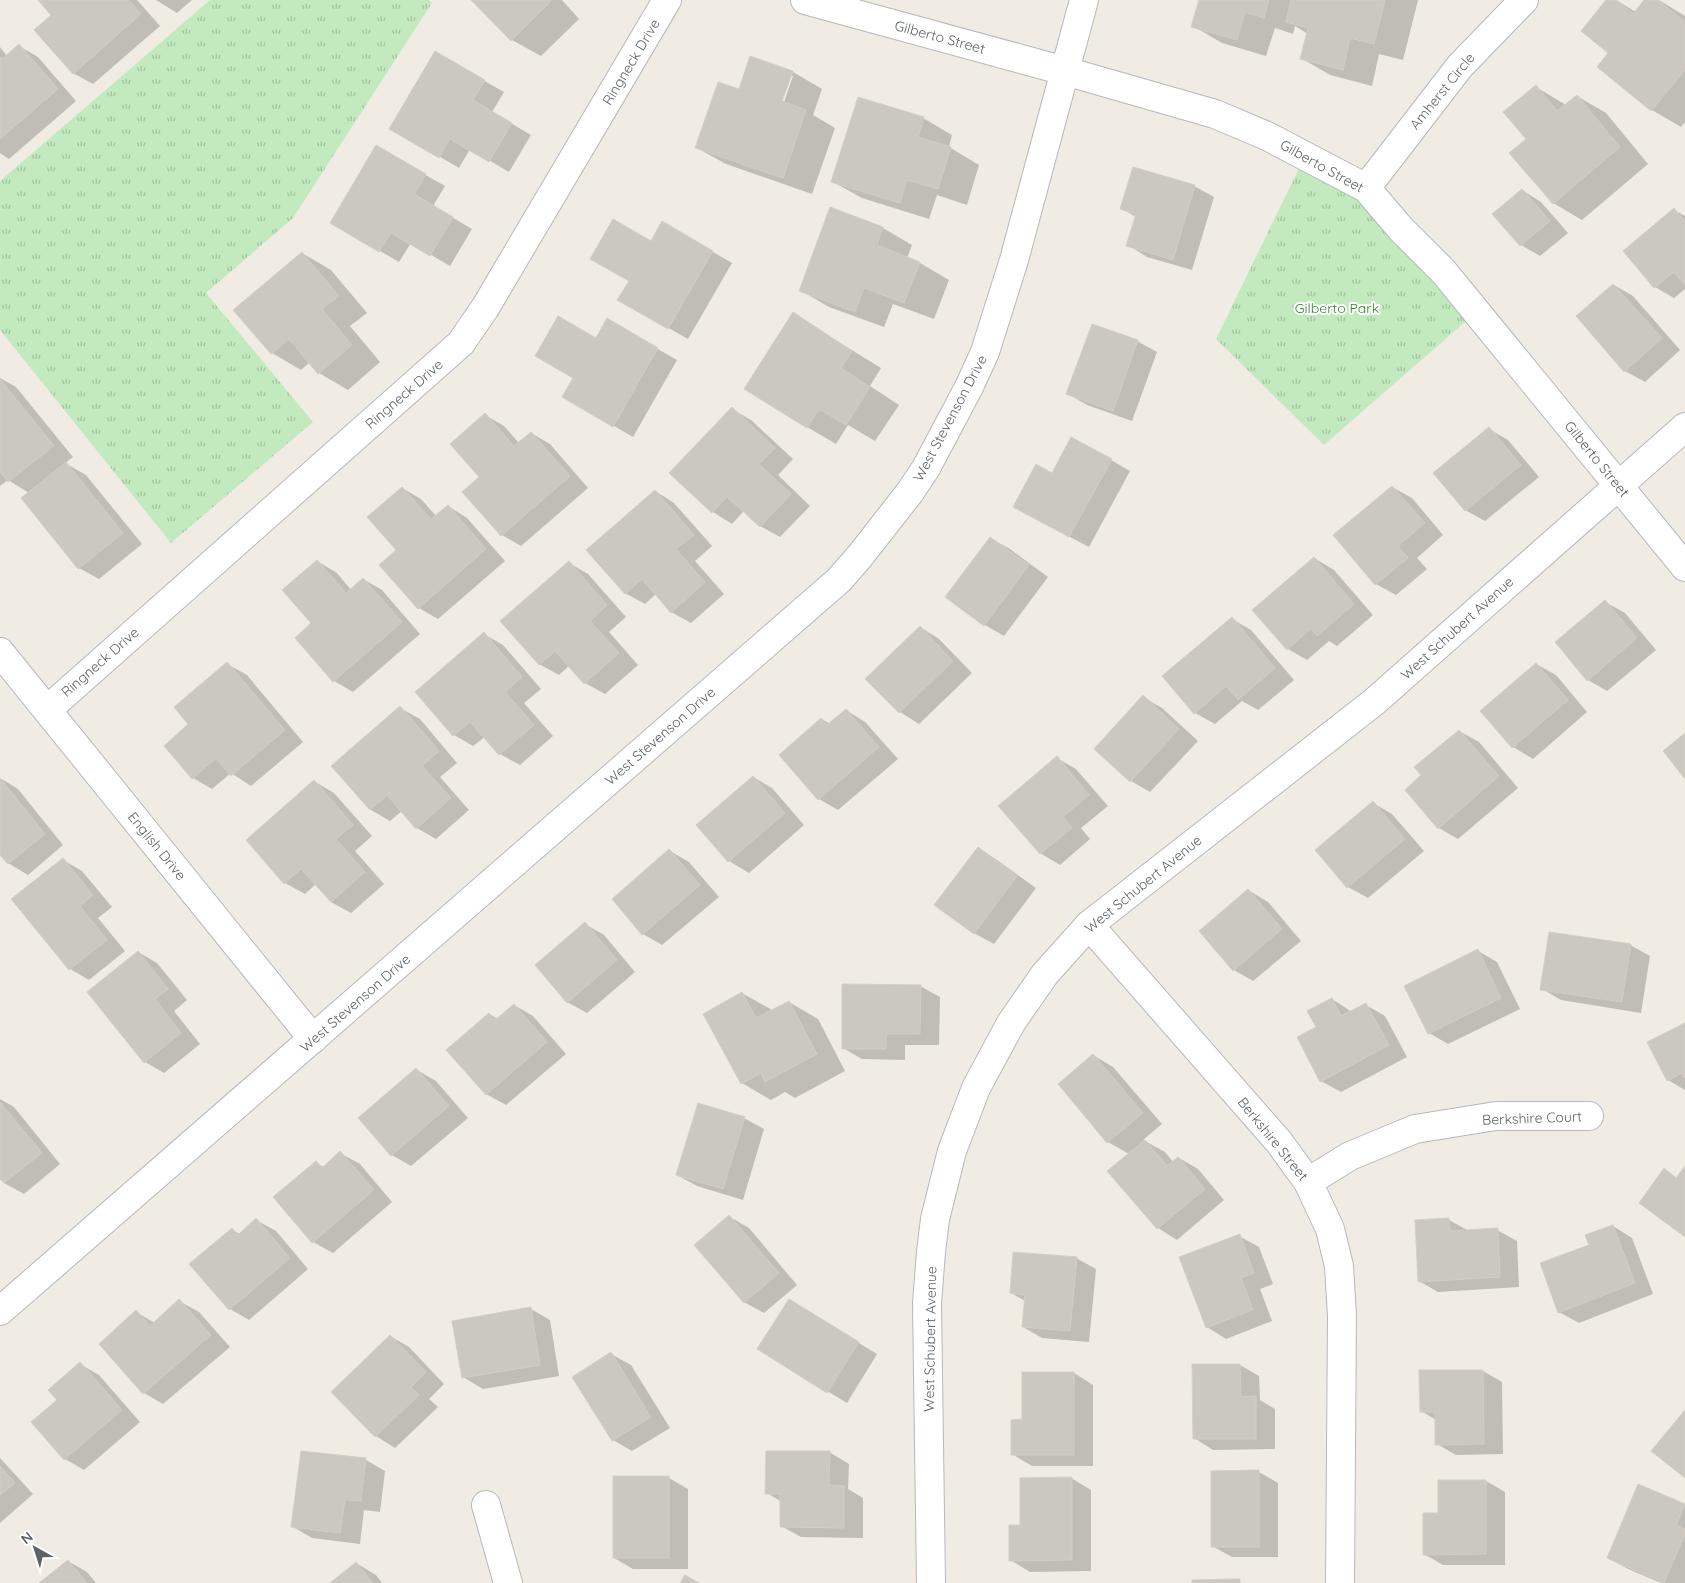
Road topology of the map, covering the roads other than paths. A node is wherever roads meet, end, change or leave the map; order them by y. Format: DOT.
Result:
graph roads {
  1 [pos="668,0"];
  2 [pos="806,0"];
  3 [pos="1084,0"];
  4 [pos="1524,0"];
  5 [pos="1065,71"];
  6 [pos="1366,188"];
  7 [pos="1685,427"];
  8 [pos="1618,484"];
  9 [pos="1685,567"];
  10 [pos="0,652"];
  11 [pos="47,710"];
  12 [pos="1089,925"];
  13 [pos="313,1039"];
  14 [pos="1589,1116"];
  15 [pos="1308,1182"];
  16 [pos="2,1306"];
  17 [pos="486,1506"];
  18 [pos="508,1583"];
  19 [pos="931,1583"];
  20 [pos="1340,1583"];
  1 -- 11 [label="street, Ringneck Drive"];
  2 -- 5 [label="street, Gilberto Street"];
  3 -- 5 [label="street, West Stevenson Drive"];
  4 -- 6 [label="street, Amherst Circle"];
  5 -- 6 [label="street, Gilberto Street"];
  5 -- 13 [label="street, West Stevenson Drive"];
  6 -- 8 [label="street, Gilberto Street"];
  7 -- 8 [label="street, West Schubert Avenue"];
  8 -- 9 [label="street, Gilberto Street"];
  8 -- 12 [label="street, West Schubert Avenue"];
  10 -- 11 [label="street, English Drive"];
  11 -- 13 [label="street, English Drive"];
  12 -- 15 [label="street, Berkshire Street"];
  12 -- 19 [label="street, West Schubert Avenue"];
  13 -- 16 [label="street, West Stevenson Drive"];
  14 -- 15 [label="street, Berkshire Court"];
  15 -- 20 [label="street, Berkshire Street"];
  17 -- 18 [label="street"];
}
